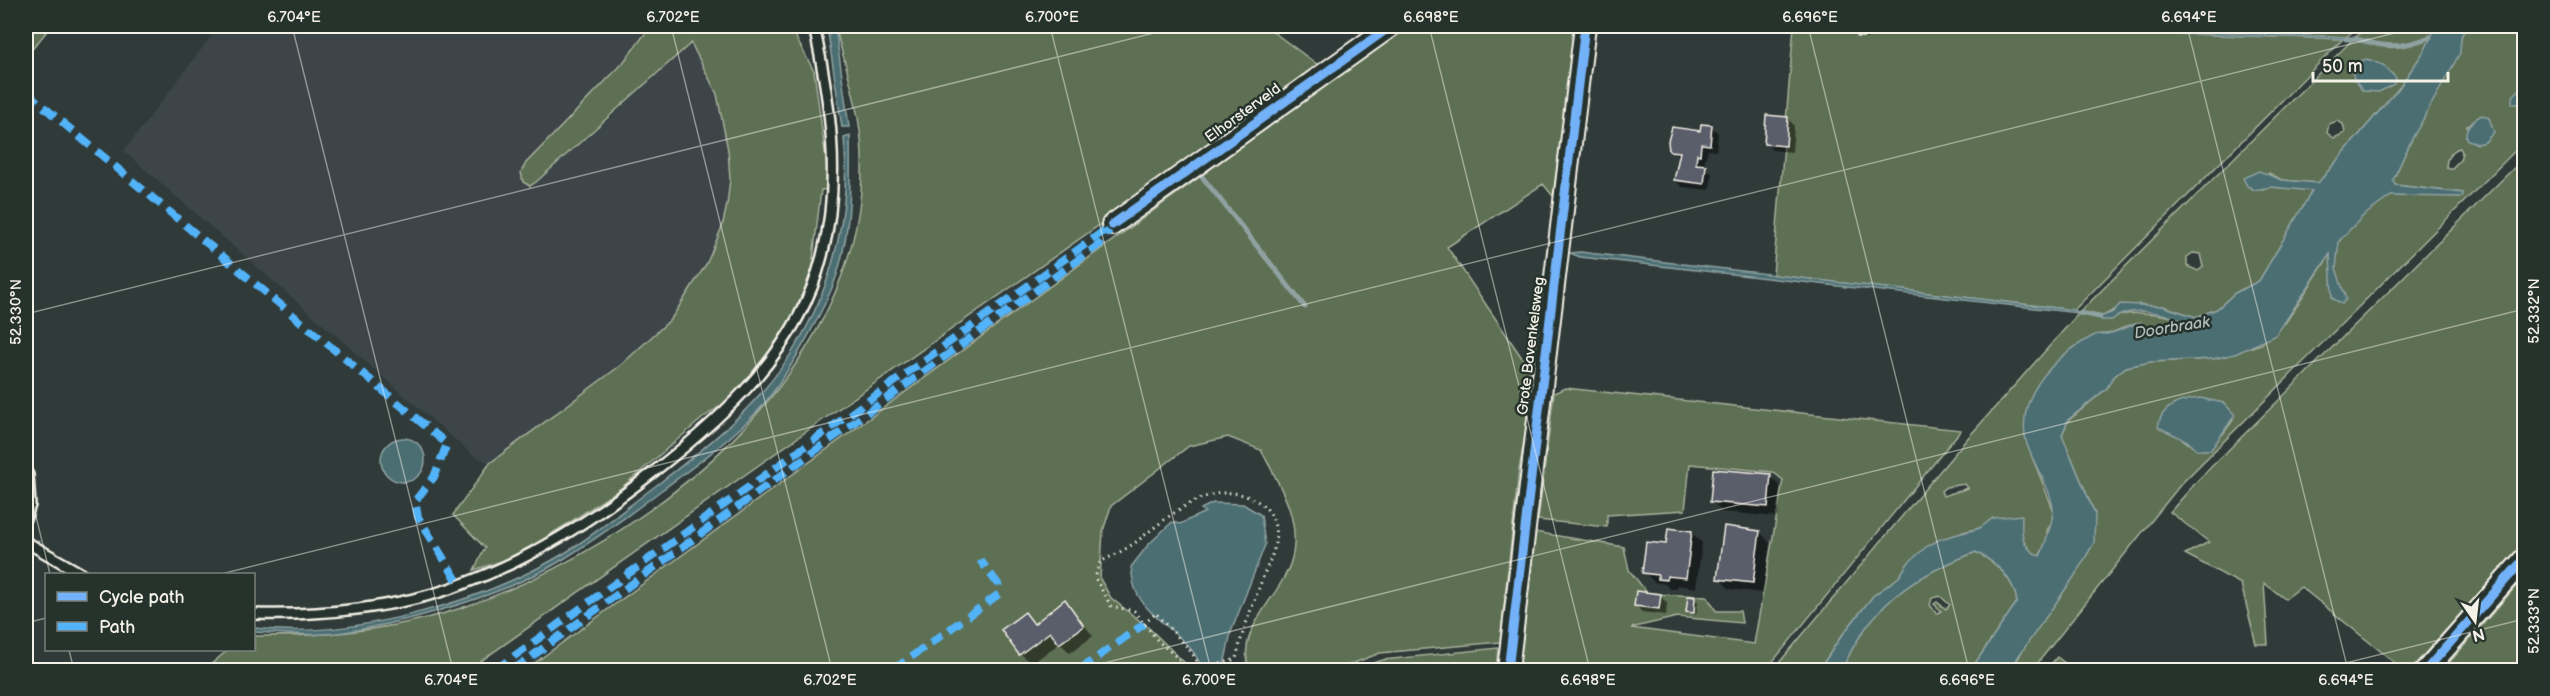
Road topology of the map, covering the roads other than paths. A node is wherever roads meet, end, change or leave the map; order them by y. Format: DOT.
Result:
graph roads {
  1 [pos="814,26"];
  2 [pos="1391,26"];
  3 [pos="1585,26"];
  4 [pos="1112,225"];
  5 [pos="26,472"];
  6 [pos="26,517"];
  7 [pos="26,542"];
  8 [pos="2524,559"];
  9 [pos="80,573"];
  10 [pos="255,614"];
  11 [pos="1508,670"];
  12 [pos="2426,670"];
  1 -- 10 [label="lane"];
  2 -- 4 [label="street, Elhorsterveld"];
  3 -- 11 [label="street, Grote Bavenkelsweg"];
  5 -- 6 [label="lane"];
  7 -- 9 [label="lane"];
  8 -- 12 [label="street"];
}
